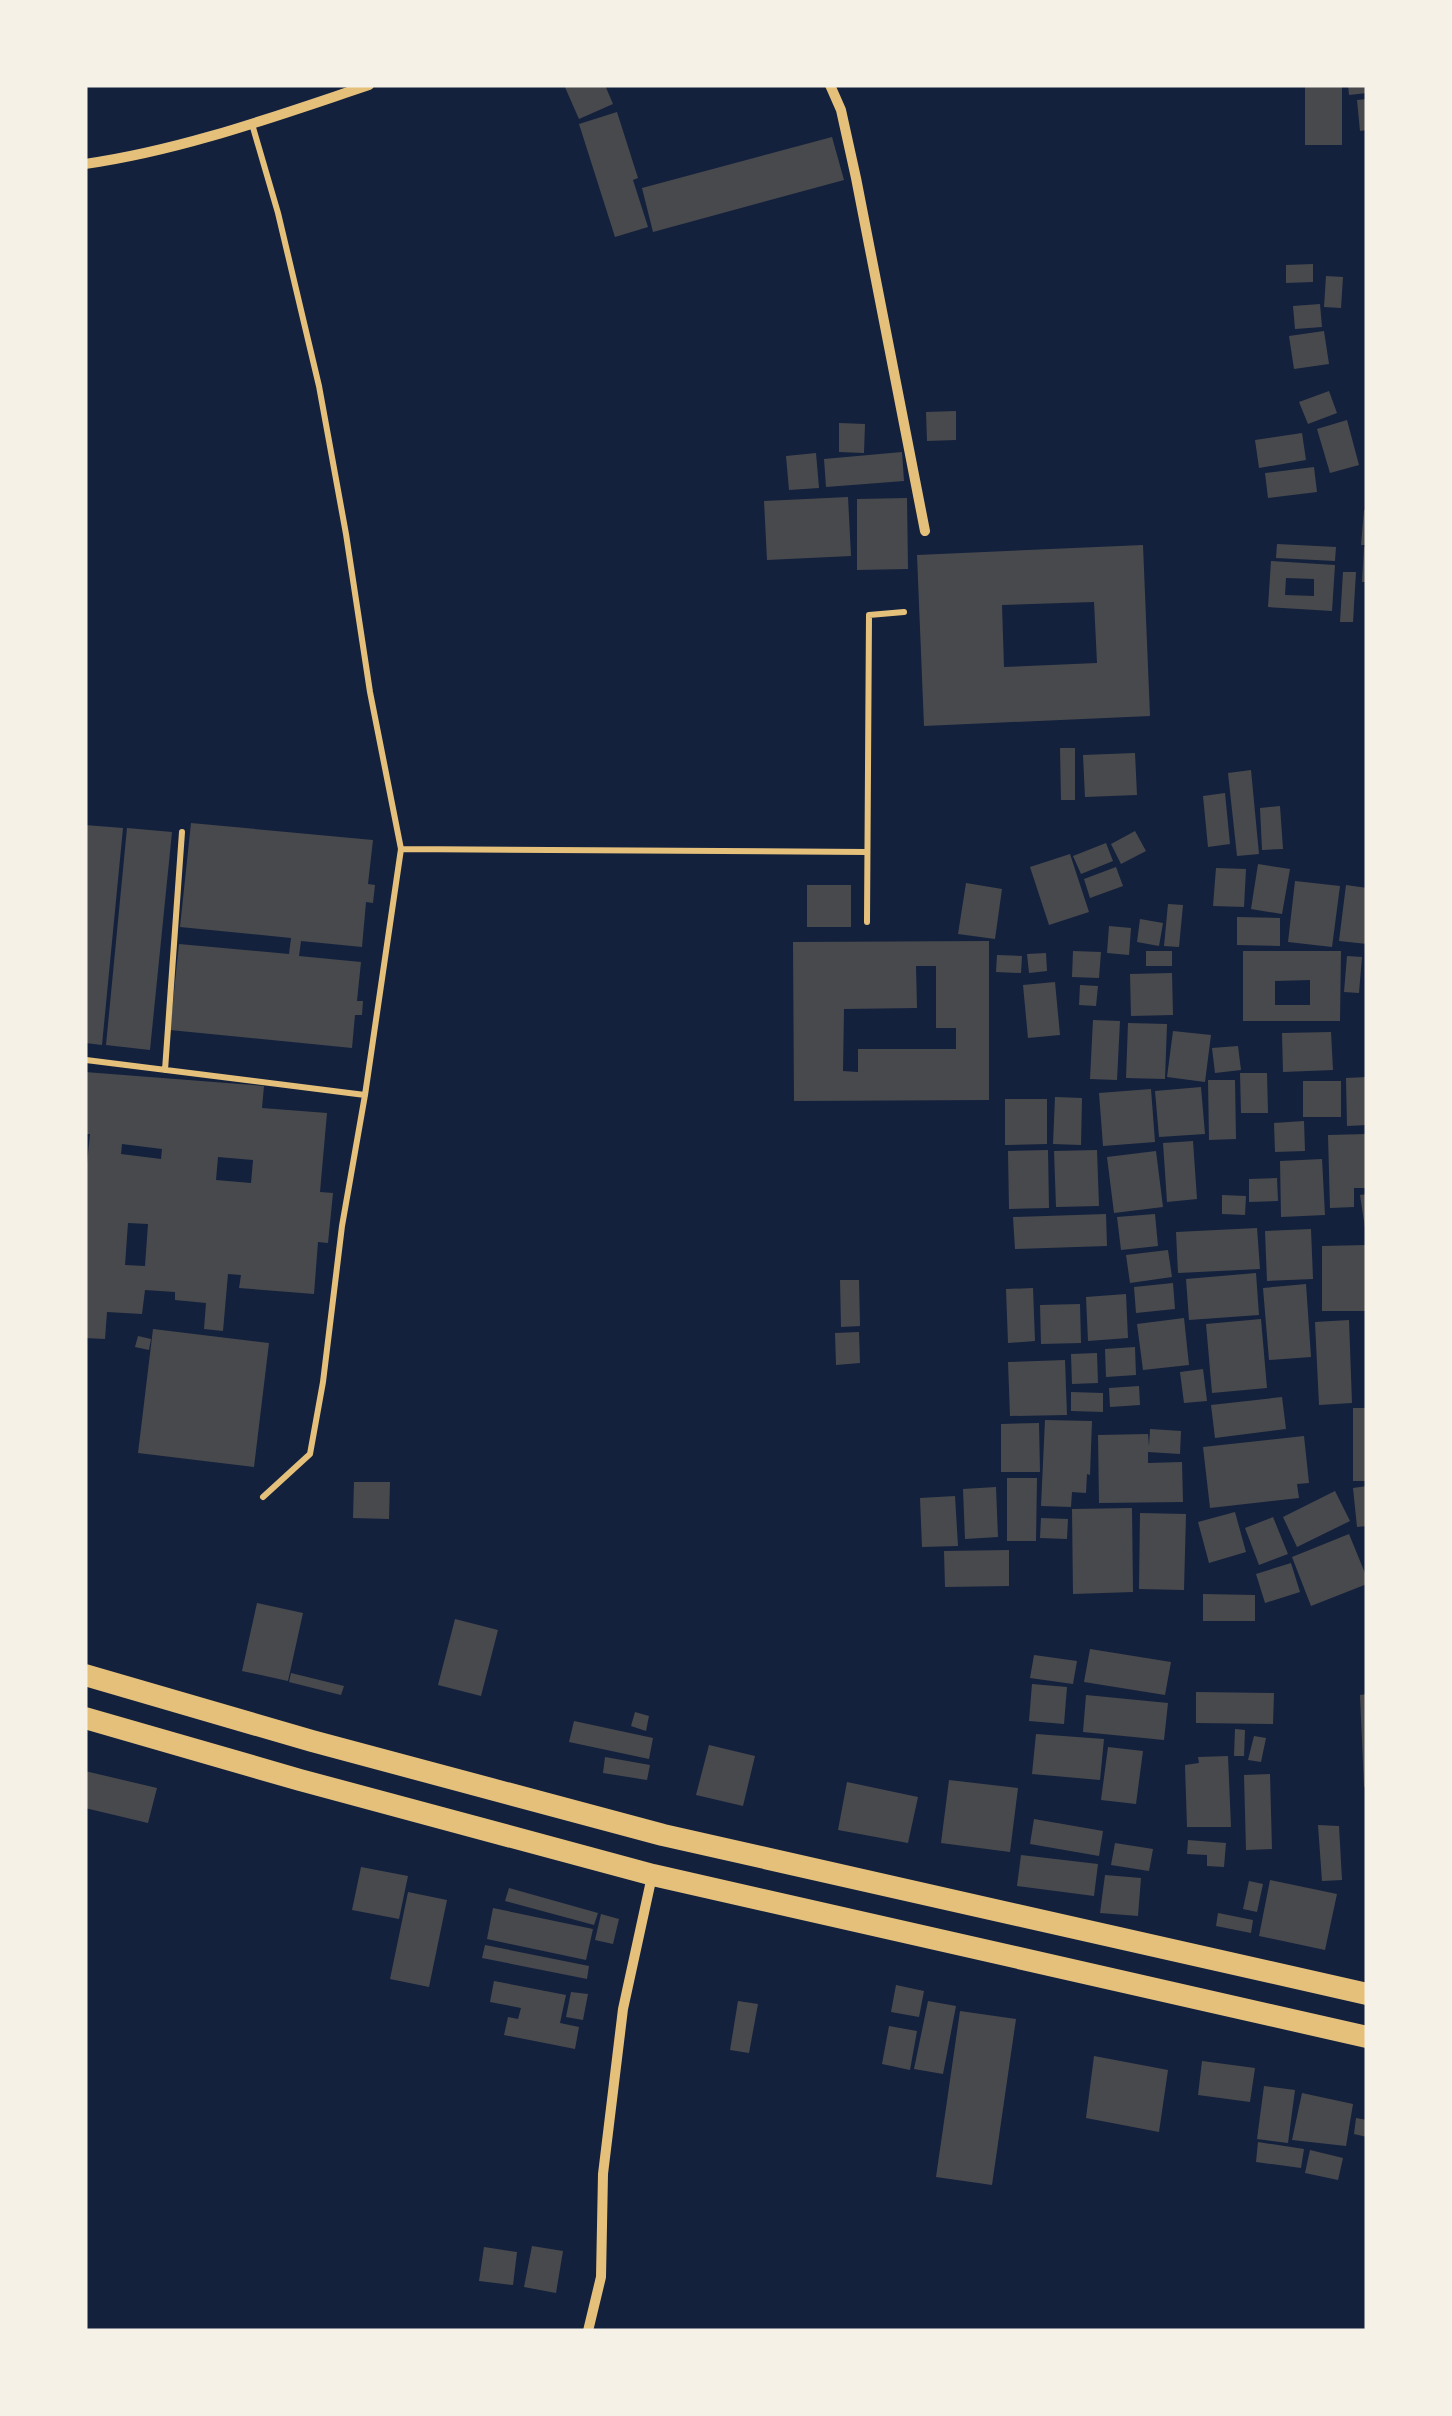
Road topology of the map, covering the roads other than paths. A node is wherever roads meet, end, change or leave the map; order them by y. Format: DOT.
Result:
graph roads {
  1 [pos="369,85"];
  2 [pos="830,85"];
  3 [pos="252,124"];
  4 [pos="85,164"];
  5 [pos="925,531"];
  6 [pos="904,612"];
  7 [pos="182,832"];
  8 [pos="401,849"];
  9 [pos="868,852"];
  10 [pos="867,922"];
  11 [pos="86,1060"];
  12 [pos="165,1070"];
  13 [pos="365,1095"];
  14 [pos="263,1497"];
  15 [pos="85,1675"];
  16 [pos="162,1698"];
  17 [pos="85,1718"];
  18 [pos="151,1738"];
  19 [pos="525,1798"];
  20 [pos="516,1839"];
  21 [pos="653,1875"];
  22 [pos="1108,1936"];
  23 [pos="1097,1976"];
  24 [pos="1367,1994"];
  25 [pos="1367,2037"];
  26 [pos="588,2331"];
  1 -- 3 [label="street"];
  2 -- 5 [label="street"];
  3 -- 4 [label="street"];
  3 -- 8 [label="lane"];
  6 -- 9 [label="lane"];
  7 -- 12 [label="lane"];
  8 -- 9 [label="lane"];
  8 -- 13 [label="lane"];
  9 -- 10 [label="lane"];
  11 -- 12 [label="lane"];
  12 -- 13 [label="lane"];
  13 -- 14 [label="lane"];
  15 -- 16 [label="highway"];
  16 -- 18 [label="highway"];
  16 -- 19 [label="highway"];
  17 -- 18 [label="highway"];
  18 -- 20 [label="highway"];
  19 -- 20 [label="highway"];
  19 -- 22 [label="highway"];
  20 -- 21 [label="highway"];
  21 -- 23 [label="highway"];
  21 -- 26 [label="street"];
  22 -- 23 [label="highway"];
  22 -- 24 [label="highway"];
  23 -- 25 [label="highway"];
}
